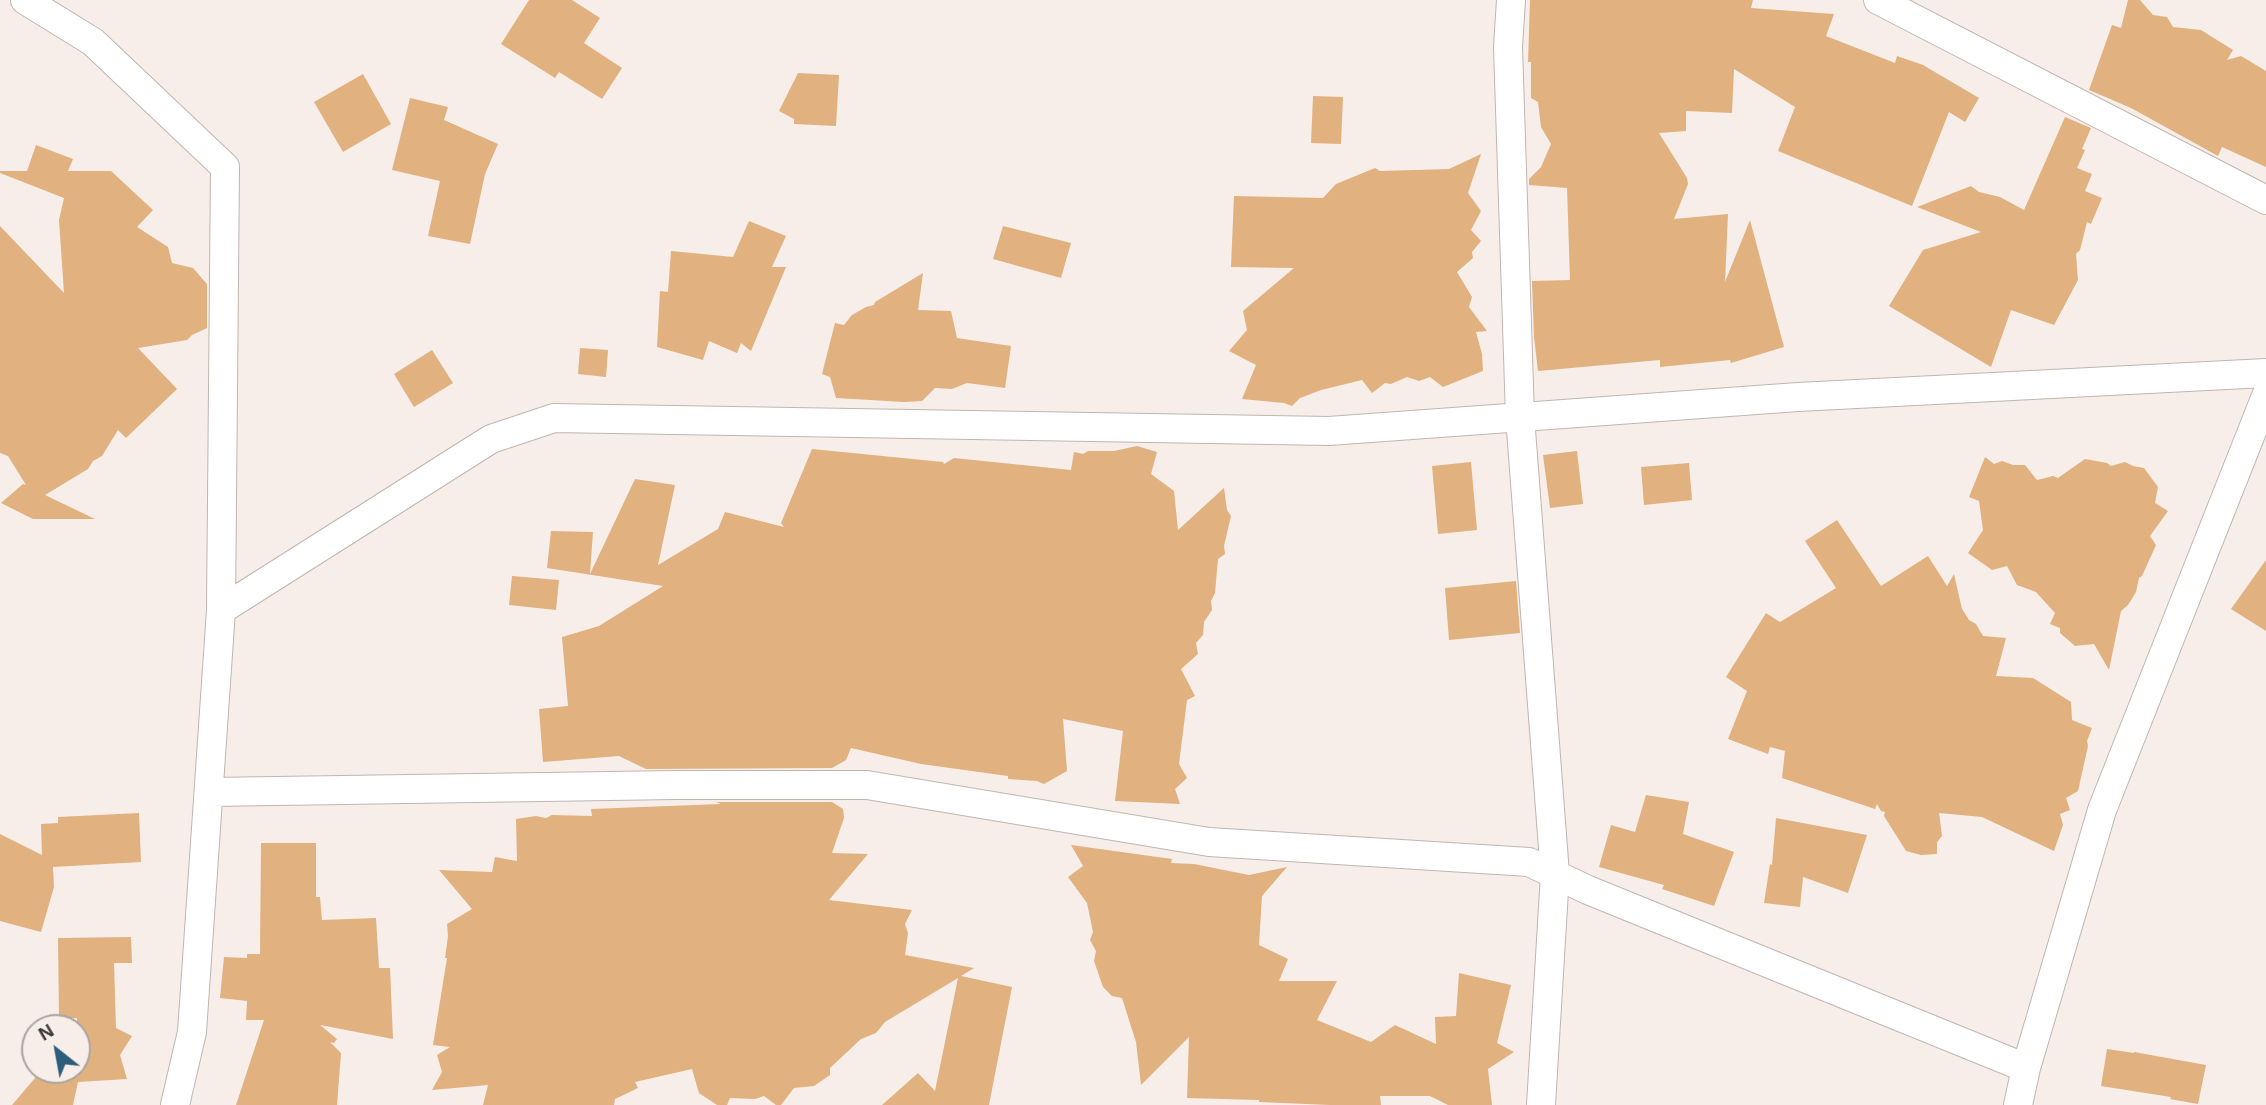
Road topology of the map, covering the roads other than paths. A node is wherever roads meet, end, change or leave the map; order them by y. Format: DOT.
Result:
graph roads {
  1 [pos="25,0"];
  2 [pos="1511,0"];
  3 [pos="1878,0"];
  4 [pos="2266,200"];
  5 [pos="2266,373"];
  6 [pos="2266,396"];
  7 [pos="1520,417"];
  8 [pos="2254,456"];
  9 [pos="221,610"];
  10 [pos="209,792"];
  11 [pos="1555,874"];
  12 [pos="2026,1068"];
  13 [pos="175,1105"];
  14 [pos="1541,1105"];
  15 [pos="2018,1105"];
  1 -- 9 [label="street"];
  2 -- 7 [label="street"];
  3 -- 4 [label="street"];
  5 -- 7 [label="street"];
  6 -- 8 [label="street"];
  7 -- 9 [label="street"];
  7 -- 11 [label="street"];
  8 -- 12 [label="street"];
  9 -- 10 [label="street"];
  10 -- 11 [label="street"];
  10 -- 13 [label="street"];
  11 -- 12 [label="street"];
  11 -- 14 [label="street"];
  12 -- 15 [label="street"];
}
